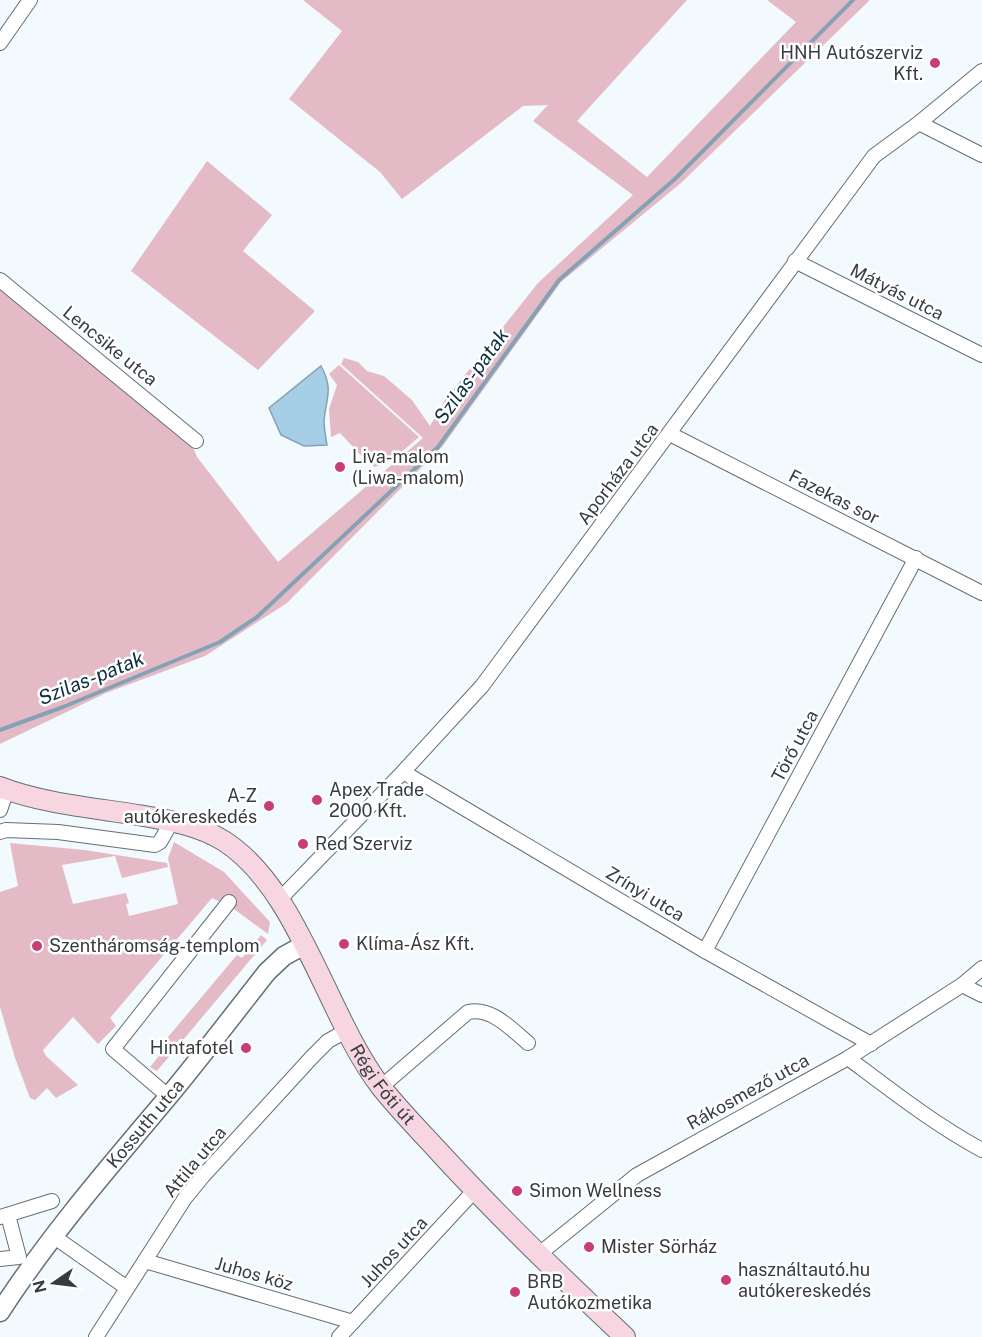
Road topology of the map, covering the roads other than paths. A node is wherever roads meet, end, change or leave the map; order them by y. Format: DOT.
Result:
graph roads {
  1 [pos="30,0"];
  2 [pos="0,43"];
  3 [pos="982,71"];
  4 [pos="919,123"];
  5 [pos="982,155"];
  6 [pos="795,261"];
  7 [pos="0,280"];
  8 [pos="982,355"];
  9 [pos="670,434"];
  10 [pos="196,441"];
  11 [pos="916,558"];
  12 [pos="982,593"];
  13 [pos="403,772"];
  14 [pos="4,789"];
  15 [pos="0,810"];
  16 [pos="172,821"];
  17 [pos="0,832"];
  18 [pos="279,900"];
  19 [pos="226,906"];
  20 [pos="304,945"];
  21 [pos="705,951"];
  22 [pos="982,968"];
  23 [pos="962,985"];
  24 [pos="982,995"];
  25 [pos="346,1031"];
  26 [pos="528,1043"];
  27 [pos="871,1044"];
  28 [pos="848,1058"];
  29 [pos="381,1087"];
  30 [pos="168,1096"];
  31 [pos="982,1150"];
  32 [pos="475,1190"];
  33 [pos="52,1201"];
  34 [pos="4,1216"];
  35 [pos="52,1236"];
  36 [pos="538,1255"];
  37 [pos="0,1259"];
  38 [pos="145,1261"];
  39 [pos="24,1262"];
  40 [pos="127,1288"];
  41 [pos="0,1312"];
  42 [pos="353,1322"];
  43 [pos="96,1337"];
  44 [pos="339,1337"];
  45 [pos="625,1337"];
  1 -- 2 [label="street"];
  3 -- 4 [label="street, Aporháza utca"];
  4 -- 5 [label="street"];
  4 -- 6 [label="street, Aporháza utca"];
  6 -- 8 [label="street, Mátyás utca"];
  6 -- 9 [label="street, Aporháza utca"];
  7 -- 10 [label="street, Lencsike utca"];
  9 -- 11 [label="street, Fazekas sor"];
  9 -- 13 [label="street, Aporháza utca"];
  11 -- 12 [label="street, Fazekas sor"];
  11 -- 21 [label="street, Törő utca"];
  13 -- 18 [label="street, Aporháza utca"];
  13 -- 21 [label="street, Zrínyi utca"];
  14 -- 15 [label="street"];
  14 -- 16 [label="main road, Régi Fóti út"];
  16 -- 17 [label="street"];
  16 -- 18 [label="main road, Régi Fóti út"];
  18 -- 20 [label="main road, Régi Fóti út"];
  19 -- 30 [label="street, Kossuth utca"];
  20 -- 25 [label="main road, Régi Fóti út"];
  20 -- 30 [label="street, Kossuth utca"];
  21 -- 27 [label="street, Zrínyi utca"];
  22 -- 23 [label="street, Rákosmező utca"];
  23 -- 24 [label="street"];
  23 -- 27 [label="street, Rákosmező utca"];
  25 -- 29 [label="main road, Régi Fóti út"];
  25 -- 38 [label="street, Attila utca"];
  26 -- 29 [label="street"];
  27 -- 28 [label="street, Rákosmező utca"];
  28 -- 31 [label="street"];
  28 -- 36 [label="street, Rákosmező utca"];
  29 -- 32 [label="main road, Régi Fóti út"];
  30 -- 35 [label="street, Kossuth utca"];
  32 -- 36 [label="main road, Régi Fóti út"];
  32 -- 42 [label="street, Juhos utca"];
  33 -- 34 [label="street"];
  34 -- 39 [label="street"];
  35 -- 39 [label="street, Kossuth utca"];
  35 -- 40 [label="street"];
  36 -- 45 [label="main road, Régi Fóti út"];
  37 -- 39 [label="street"];
  38 -- 40 [label="street, Attila utca"];
  38 -- 42 [label="street, Juhos köz"];
  39 -- 41 [label="street, Kossuth utca"];
  40 -- 43 [label="street, Attila utca"];
  42 -- 44 [label="street, Juhos utca"];
}
